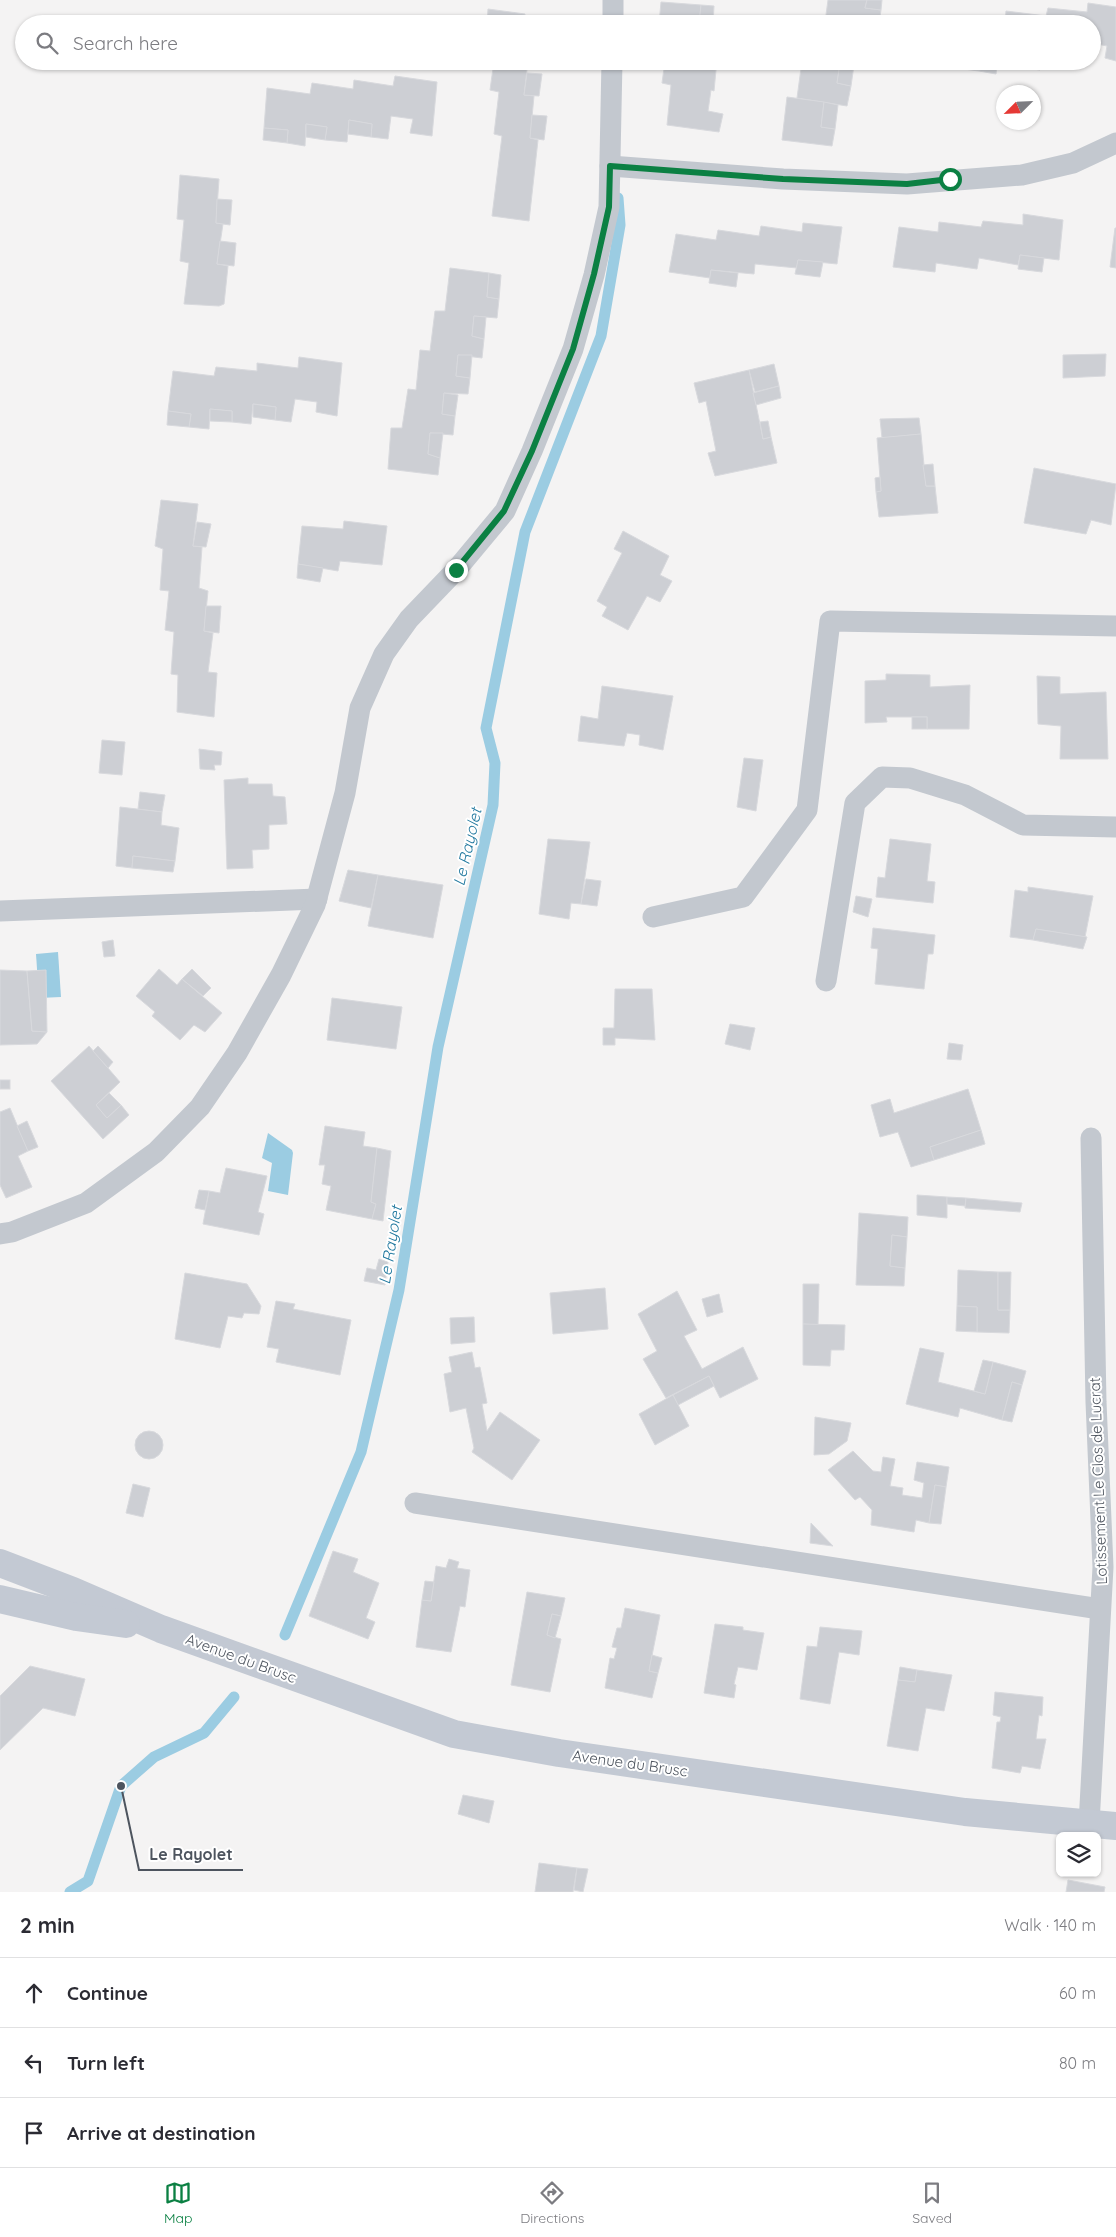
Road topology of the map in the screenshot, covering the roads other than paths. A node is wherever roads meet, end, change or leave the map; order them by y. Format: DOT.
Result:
graph roads {
  1 [pos="614,0"];
  2 [pos="613,15"];
  3 [pos="612,70"];
  4 [pos="1116,143"];
  5 [pos="610,166"];
  6 [pos="1116,626"];
  7 [pos="1116,827"];
  8 [pos="317,898"];
  9 [pos="0,911"];
  10 [pos="653,917"];
  11 [pos="826,981"];
  12 [pos="1091,1138"];
  13 [pos="0,1234"];
  14 [pos="415,1503"];
  15 [pos="0,1563"];
  16 [pos="0,1599"];
  17 [pos="1100,1609"];
  18 [pos="161,1629"];
  19 [pos="1089,1824"];
  20 [pos="1116,1826"];
  1 -- 2 [label="lane"];
  3 -- 5 [label="lane"];
  4 -- 5 [label="lane"];
  5 -- 8 [label="lane"];
  6 -- 10 [label="lane"];
  7 -- 11 [label="lane"];
  8 -- 9 [label="lane"];
  8 -- 13 [label="lane"];
  12 -- 17 [label="lane, Lotissement Le Clos de Lucrat"];
  14 -- 17 [label="lane"];
  15 -- 18 [label="street, Avenue du Brusc"];
  16 -- 18 [label="street, Avenue du Brusc"];
  17 -- 19 [label="lane, Lotissement Le Clos de Lucrat"];
  18 -- 19 [label="street, Avenue du Brusc"];
  19 -- 20 [label="street, Avenue du Brusc"];
}
